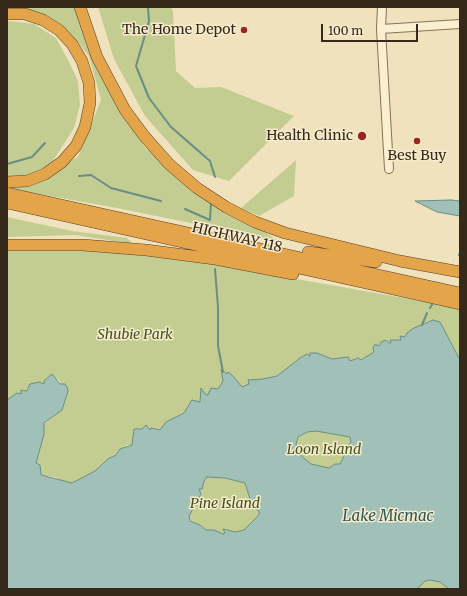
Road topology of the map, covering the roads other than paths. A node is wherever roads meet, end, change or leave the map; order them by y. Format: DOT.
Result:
graph roads {
  1 [pos="80,7"];
  2 [pos="382,7"];
  3 [pos="7,14"];
  4 [pos="460,24"];
  5 [pos="380,29"];
  6 [pos="389,169"];
  7 [pos="7,182"];
  8 [pos="7,193"];
  9 [pos="7,204"];
  10 [pos="66,206"];
  11 [pos="7,244"];
  12 [pos="455,271"];
  13 [pos="460,293"];
  14 [pos="441,300"];
  15 [pos="460,304"];
  1 -- 12 [label="highway"];
  2 -- 5 [label="street"];
  3 -- 7 [label="highway"];
  4 -- 5 [label="street"];
  5 -- 6 [label="street"];
  8 -- 10 [label="highway, HIGHWAY 118"];
  9 -- 14 [label="highway, HIGHWAY 118"];
  10 -- 12 [label="highway"];
  10 -- 13 [label="highway, HIGHWAY 118"];
  11 -- 14 [label="highway"];
  14 -- 15 [label="highway, HIGHWAY 118"];
}
